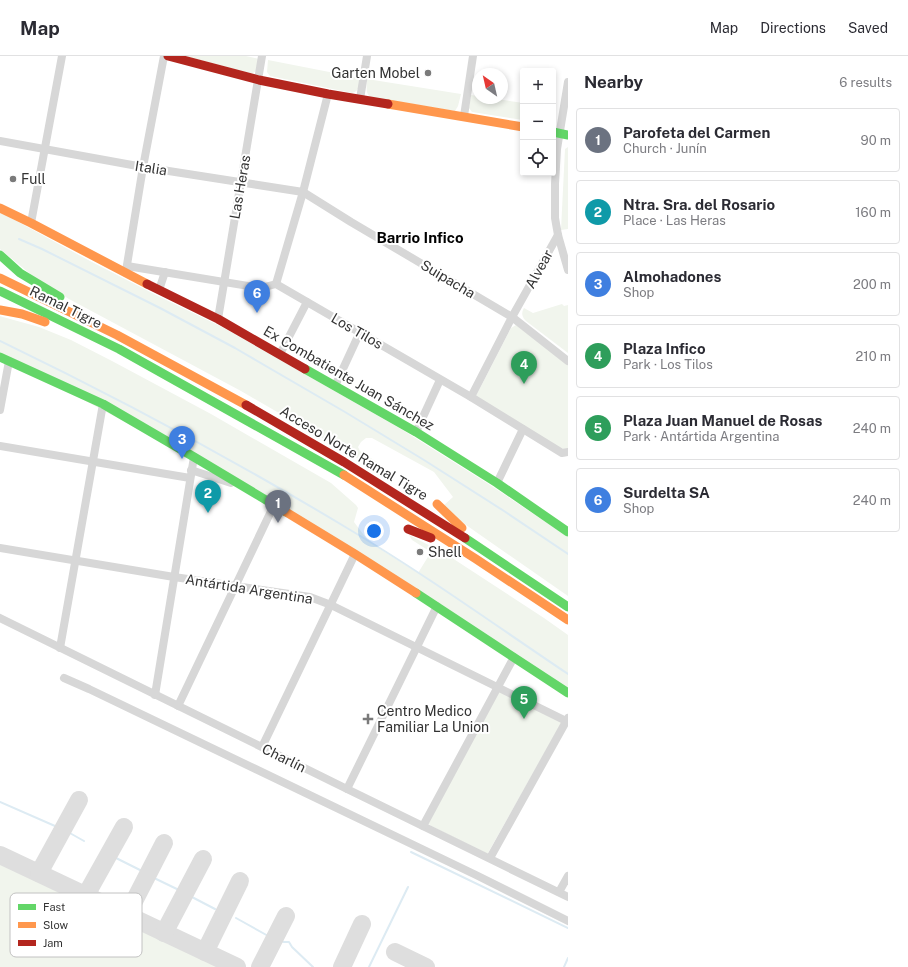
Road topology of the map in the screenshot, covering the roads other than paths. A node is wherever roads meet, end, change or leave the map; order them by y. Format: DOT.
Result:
graph roads {
  1 [pos="62,56"];
  2 [pos="164,56"];
  3 [pos="168,56"];
  4 [pos="262,56"];
  5 [pos="367,56"];
  6 [pos="472,56"];
  7 [pos="259,80"];
  8 [pos="568,82"];
  9 [pos="328,94"];
  10 [pos="360,99"];
  11 [pos="464,116"];
  12 [pos="520,126"];
  13 [pos="560,133"];
  14 [pos="0,141"];
  15 [pos="45,149"];
  16 [pos="143,167"];
  17 [pos="241,182"];
  18 [pos="303,192"];
  19 [pos="0,208"];
  20 [pos="31,223"];
  21 [pos="558,235"];
  22 [pos="0,255"];
  23 [pos="126,269"];
  24 [pos="568,270"];
  25 [pos="165,272"];
  26 [pos="0,278"];
  27 [pos="224,282"];
  28 [pos="276,284"];
  29 [pos="159,290"];
  30 [pos="0,291"];
  31 [pos="307,302"];
  32 [pos="0,310"];
  33 [pos="512,317"];
  34 [pos="218,319"];
  35 [pos="360,332"];
  36 [pos="117,335"];
  37 [pos="119,349"];
  38 [pos="280,354"];
  39 [pos="4,359"];
  40 [pos="568,361"];
  41 [pos="440,380"];
  42 [pos="335,386"];
  43 [pos="471,398"];
  44 [pos="103,404"];
  45 [pos="0,410"];
  46 [pos="262,429"];
  47 [pos="523,429"];
  48 [pos="416,432"];
  49 [pos="0,446"];
  50 [pos="568,452"];
  51 [pos="194,457"];
  52 [pos="93,462"];
  53 [pos="344,462"];
  54 [pos="191,474"];
  55 [pos="385,478"];
  56 [pos="497,483"];
  57 [pos="349,485"];
  58 [pos="242,486"];
  59 [pos="437,504"];
  60 [pos="274,505"];
  61 [pos="408,529"];
  62 [pos="568,532"];
  63 [pos="0,548"];
  64 [pos="355,554"];
  65 [pos="494,557"];
  66 [pos="476,559"];
  67 [pos="76,561"];
  68 [pos="174,577"];
  69 [pos="235,586"];
  70 [pos="331,605"];
  71 [pos="436,606"];
  72 [pos="568,607"];
  73 [pos="0,618"];
  74 [pos="568,620"];
  75 [pos="417,647"];
  76 [pos="60,648"];
  77 [pos="514,657"];
  78 [pos="64,678"];
  79 [pos="497,687"];
  80 [pos="568,693"];
  81 [pos="155,695"];
  82 [pos="178,706"];
  83 [pos="567,720"];
  84 [pos="262,747"];
  85 [pos="347,789"];
  86 [pos="423,826"];
  87 [pos="490,858"];
  88 [pos="568,876"];
  89 [pos="559,892"];
  90 [pos="568,897"];
  91 [pos="568,921"];
  1 -- 15 [label="street"];
  2 -- 16 [label="street"];
  3 -- 7 [label="main road"];
  4 -- 7 [label="street, Las Heras"];
  5 -- 10 [label="street"];
  6 -- 11 [label="street"];
  7 -- 9 [label="main road"];
  7 -- 17 [label="street, Las Heras"];
  8 -- 13 [label="street, Alvear"];
  9 -- 10 [label="main road"];
  9 -- 18 [label="street"];
  10 -- 11 [label="main road"];
  11 -- 12 [label="main road"];
  13 -- 21 [label="street, Alvear"];
  14 -- 15 [label="street, Italia"];
  15 -- 16 [label="street, Italia"];
  15 -- 20 [label="street"];
  16 -- 17 [label="street, Italia"];
  16 -- 23 [label="street"];
  17 -- 18 [label="street, Italia"];
  17 -- 27 [label="street, Las Heras"];
  18 -- 28 [label="street"];
  18 -- 33 [label="street, Suipacha"];
  19 -- 20 [label="main road, Ex Combatiente Juan Sánchez"];
  20 -- 23 [label="main road, Ex Combatiente Juan Sánchez"];
  21 -- 24 [label="street"];
  21 -- 33 [label="street, Alvear"];
  22 -- 36 [label="main road"];
  23 -- 25 [label="street"];
  23 -- 29 [label="main road, Ex Combatiente Juan Sánchez"];
  25 -- 27 [label="street"];
  25 -- 29 [label="street"];
  26 -- 36 [label="main road, Ramal Tigre"];
  27 -- 28 [label="street"];
  27 -- 34 [label="street, Las Heras"];
  28 -- 31 [label="street, Los Tilos"];
  29 -- 34 [label="main road, Ex Combatiente Juan Sánchez"];
  30 -- 37 [label="main road, Ramal Tigre"];
  31 -- 35 [label="street, Los Tilos"];
  31 -- 38 [label="street"];
  32 -- 37 [label="main road"];
  33 -- 40 [label="street, Suipacha"];
  33 -- 43 [label="street, Alvear"];
  34 -- 38 [label="main road, Ex Combatiente Juan Sánchez"];
  35 -- 41 [label="street, Los Tilos"];
  35 -- 42 [label="street"];
  36 -- 53 [label="main road, Acceso Norte Ramal Tigre"];
  37 -- 46 [label="main road, Acceso Norte Ramal Tigre"];
  38 -- 42 [label="main road, Ex Combatiente Juan Sánchez"];
  39 -- 44 [label="main road"];
  39 -- 45 [label="street"];
  41 -- 43 [label="street, Los Tilos"];
  41 -- 48 [label="street"];
  42 -- 48 [label="main road, Ex Combatiente Juan Sánchez"];
  43 -- 47 [label="street, Los Tilos"];
  44 -- 51 [label="main road"];
  44 -- 52 [label="street"];
  46 -- 57 [label="main road"];
  46 -- 66 [label="main road, Acceso Norte Ramal Tigre"];
  47 -- 50 [label="street, Los Tilos"];
  47 -- 56 [label="street"];
  48 -- 56 [label="main road, Ex Combatiente Juan Sánchez"];
  49 -- 52 [label="street"];
  51 -- 54 [label="street"];
  51 -- 58 [label="main road"];
  52 -- 54 [label="street"];
  52 -- 67 [label="street"];
  53 -- 55 [label="main road"];
  53 -- 65 [label="main road, Acceso Norte Ramal Tigre"];
  54 -- 58 [label="street"];
  54 -- 68 [label="street"];
  56 -- 62 [label="main road, Ex Combatiente Juan Sánchez"];
  58 -- 60 [label="main road"];
  59 -- 65 [label="main road"];
  60 -- 64 [label="main road"];
  60 -- 69 [label="street"];
  61 -- 66 [label="main road"];
  63 -- 67 [label="street, Antártida Argentina"];
  64 -- 70 [label="street"];
  64 -- 71 [label="main road"];
  65 -- 72 [label="main road, Acceso Norte Ramal Tigre"];
  66 -- 74 [label="main road, Acceso Norte Ramal Tigre"];
  67 -- 68 [label="street, Antártida Argentina"];
  67 -- 76 [label="street"];
  68 -- 69 [label="street, Antártida Argentina"];
  68 -- 81 [label="street"];
  69 -- 70 [label="street, Antártida Argentina"];
  69 -- 82 [label="street"];
  70 -- 75 [label="street, Antártida Argentina"];
  70 -- 84 [label="street"];
  71 -- 75 [label="street"];
  71 -- 77 [label="main road"];
  73 -- 76 [label="street, Charlín"];
  75 -- 79 [label="street, Antártida Argentina"];
  75 -- 85 [label="street"];
  76 -- 81 [label="street, Charlín"];
  77 -- 79 [label="street"];
  77 -- 80 [label="main road"];
  78 -- 91 [label="street"];
  79 -- 83 [label="street, Antártida Argentina"];
  79 -- 86 [label="street"];
  81 -- 82 [label="street, Charlín"];
  82 -- 84 [label="street, Charlín"];
  83 -- 87 [label="street"];
  84 -- 85 [label="street, Charlín"];
  85 -- 86 [label="street, Charlín"];
  86 -- 87 [label="street, Charlín"];
  87 -- 89 [label="street, Charlín"];
  88 -- 89 [label="street"];
  89 -- 90 [label="street, Charlín"];
}
